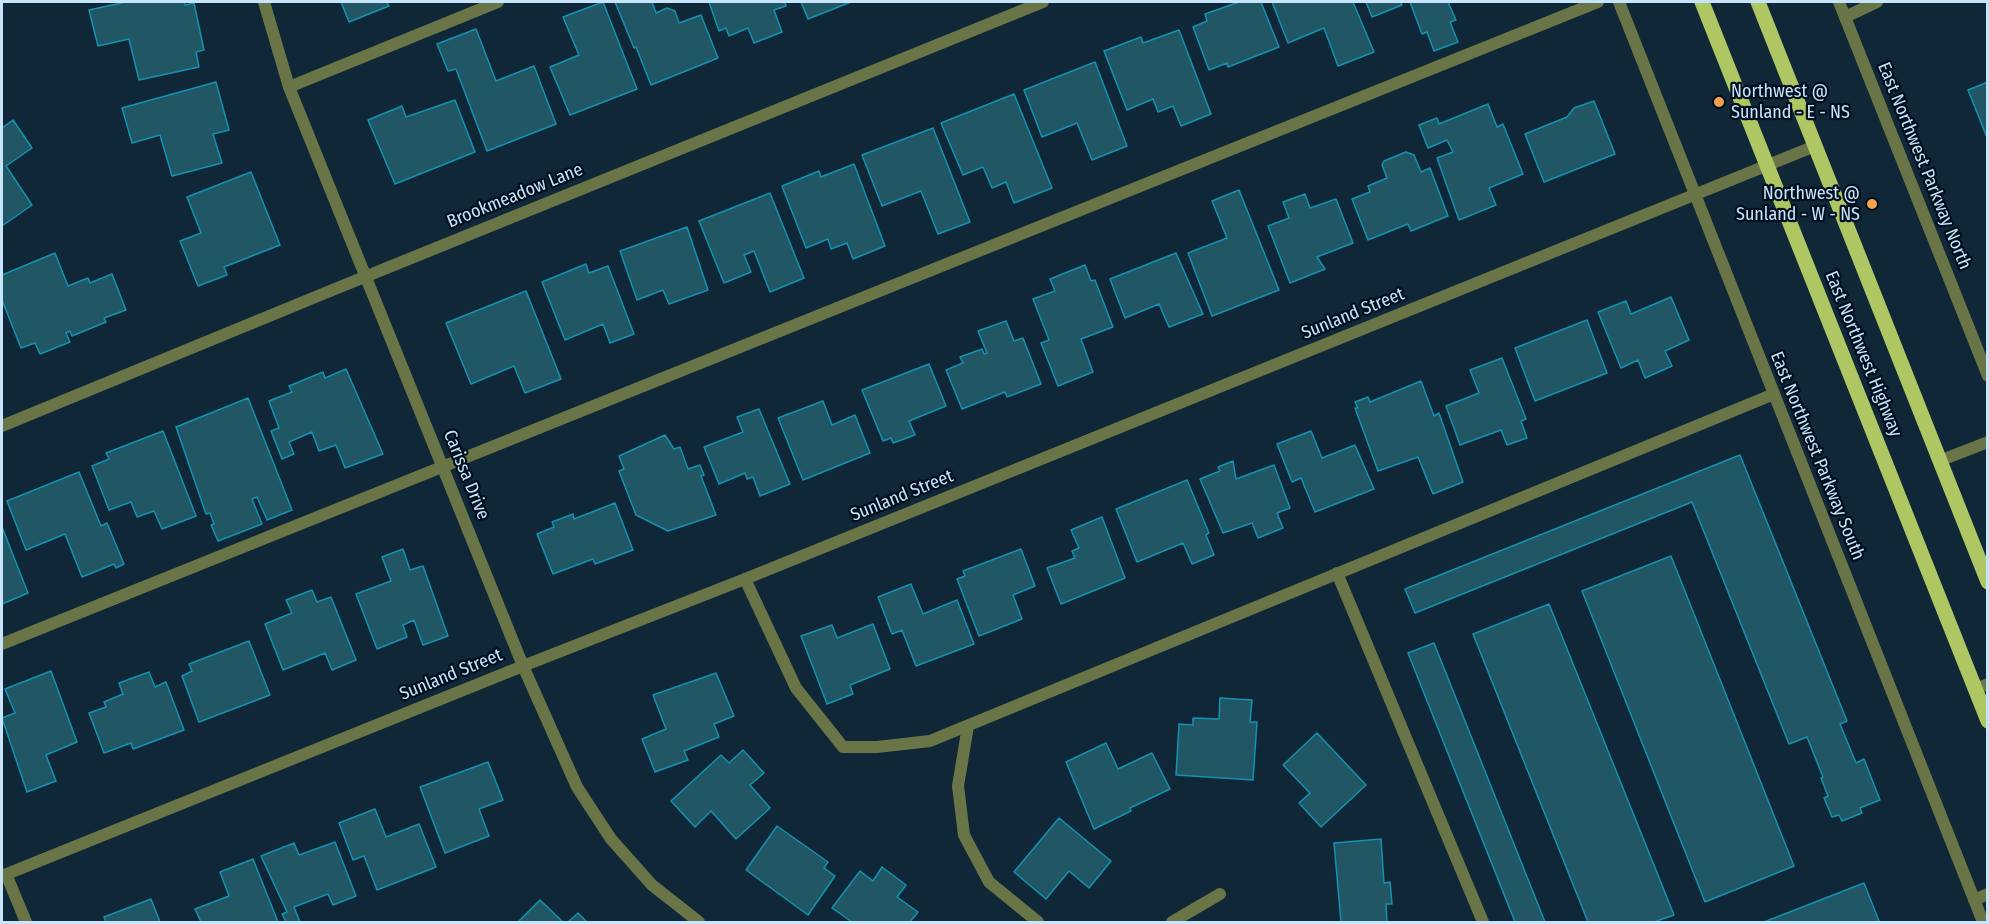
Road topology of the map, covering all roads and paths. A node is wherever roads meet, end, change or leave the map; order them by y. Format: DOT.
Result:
graph roads {
  1 [pos="264,2"];
  2 [pos="498,2"];
  3 [pos="1043,2"];
  4 [pos="1598,2"];
  5 [pos="1619,2"];
  6 [pos="1702,2"];
  7 [pos="1758,2"];
  8 [pos="1839,2"];
  9 [pos="1877,2"];
  10 [pos="1845,17"];
  11 [pos="289,87"];
  12 [pos="1815,146"];
  13 [pos="1768,166"];
  14 [pos="1695,195"];
  15 [pos="366,276"];
  16 [pos="1988,376"];
  17 [pos="1774,394"];
  18 [pos="2,426"];
  19 [pos="1988,442"];
  20 [pos="1939,461"];
  21 [pos="444,466"];
  22 [pos="1337,573"];
  23 [pos="744,579"];
  24 [pos="1988,582"];
  25 [pos="2,644"];
  26 [pos="523,666"];
  27 [pos="1981,686"];
  28 [pos="1988,721"];
  29 [pos="969,726"];
  30 [pos="4,875"];
  31 [pos="1220,894"];
  32 [pos="1988,894"];
  33 [pos="1974,900"];
  34 [pos="26,922"];
  35 [pos="699,922"];
  36 [pos="1038,922"];
  37 [pos="1172,922"];
  38 [pos="1483,922"];
  39 [pos="1983,922"];
  1 -- 11 [label="street, Carissa Drive"];
  2 -- 11 [label="street"];
  3 -- 15 [label="street, Brookmeadow Lane"];
  4 -- 21 [label="street"];
  5 -- 14 [label="street, East Northwest Parkway South"];
  6 -- 13 [label="main road, East Northwest Highway"];
  7 -- 12 [label="main road, East Northwest Highway"];
  8 -- 10 [label="street, East Northwest Parkway North"];
  9 -- 10 [label="street"];
  10 -- 16 [label="street, East Northwest Parkway North"];
  11 -- 15 [label="street, Carissa Drive"];
  12 -- 13 [label="street, Sunland Street"];
  12 -- 20 [label="main road, East Northwest Highway"];
  13 -- 14 [label="street, Sunland Street"];
  13 -- 27 [label="main road, East Northwest Highway"];
  14 -- 17 [label="street, East Northwest Parkway South"];
  14 -- 23 [label="street, Sunland Street"];
  15 -- 18 [label="street, Brookmeadow Lane"];
  15 -- 21 [label="street, Carissa Drive"];
  17 -- 22 [label="street"];
  17 -- 33 [label="street, East Northwest Parkway South"];
  19 -- 20 [label="street"];
  20 -- 24 [label="main road, East Northwest Highway"];
  21 -- 25 [label="street"];
  21 -- 26 [label="street, Carissa Drive"];
  22 -- 29 [label="street"];
  22 -- 38 [label="street"];
  23 -- 26 [label="street, Sunland Street"];
  23 -- 29 [label="street"];
  26 -- 30 [label="street, Sunland Street"];
  26 -- 35 [label="street, Carissa Drive"];
  27 -- 28 [label="main road, East Northwest Highway"];
  29 -- 36 [label="street"];
  30 -- 34 [label="street"];
  31 -- 37 [label="street"];
  32 -- 33 [label="street"];
  33 -- 39 [label="street, East Northwest Parkway South"];
}
